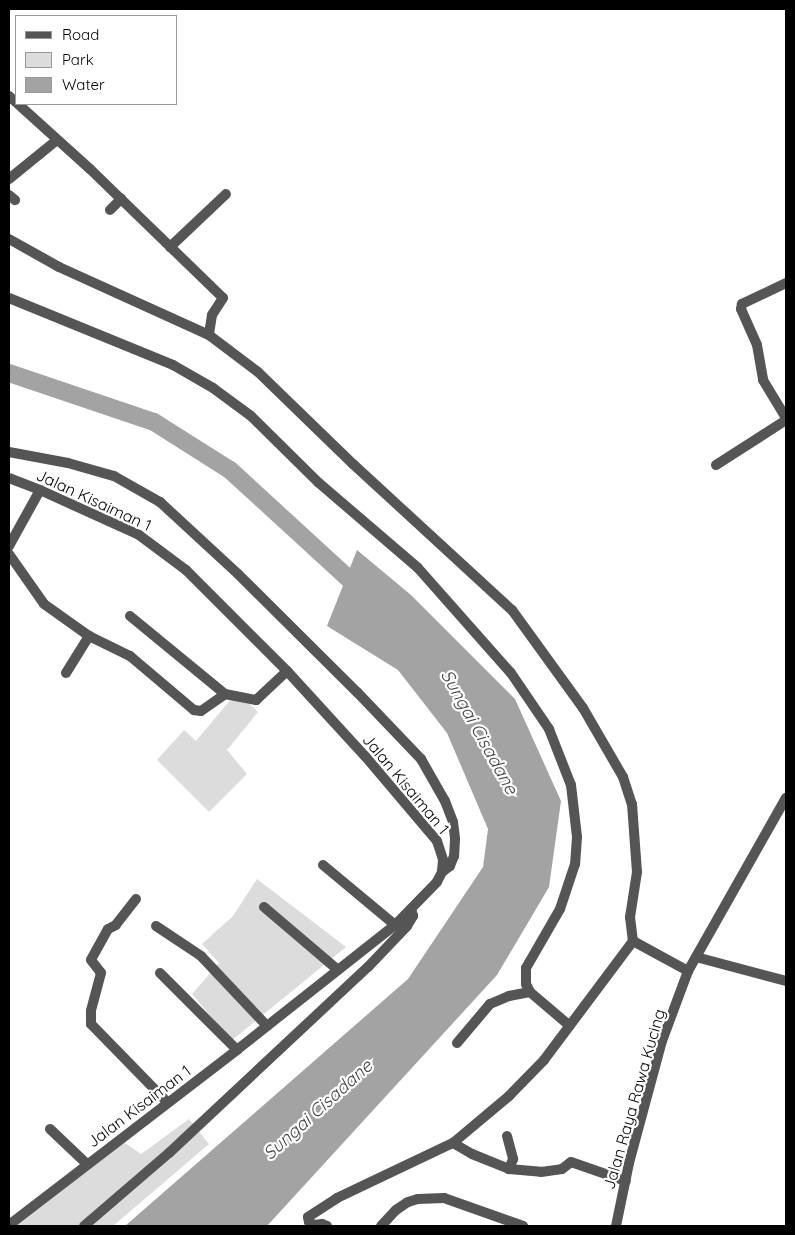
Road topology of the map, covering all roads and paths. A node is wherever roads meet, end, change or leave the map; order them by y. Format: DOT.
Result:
graph roads {
  1 [pos="19,105"];
  2 [pos="57,140"];
  3 [pos="9,178"];
  4 [pos="226,194"];
  5 [pos="121,199"];
  6 [pos="110,210"];
  7 [pos="9,239"];
  8 [pos="170,247"];
  9 [pos="786,283"];
  10 [pos="9,298"];
  11 [pos="209,334"];
  12 [pos="786,419"];
  13 [pos="9,452"];
  14 [pos="716,466"];
  15 [pos="9,478"];
  16 [pos="40,490"];
  17 [pos="9,546"];
  18 [pos="9,554"];
  19 [pos="130,616"];
  20 [pos="89,636"];
  21 [pos="287,670"];
  22 [pos="66,673"];
  23 [pos="225,694"];
  24 [pos="786,798"];
  25 [pos="323,865"];
  26 [pos="442,872"];
  27 [pos="136,898"];
  28 [pos="264,907"];
  29 [pos="411,908"];
  30 [pos="394,925"];
  31 [pos="156,926"];
  32 [pos="633,941"];
  33 [pos="696,957"];
  34 [pos="338,970"];
  35 [pos="688,971"];
  36 [pos="160,973"];
  37 [pos="786,981"];
  38 [pos="530,992"];
  39 [pos="267,1026"];
  40 [pos="570,1026"];
  41 [pos="457,1043"];
  42 [pos="237,1050"];
  43 [pos="168,1103"];
  44 [pos="50,1129"];
  45 [pos="506,1136"];
  46 [pos="453,1143"];
  47 [pos="87,1164"];
  48 [pos="509,1169"];
  49 [pos="626,1181"];
  50 [pos="9,1225"];
  51 [pos="84,1226"];
  52 [pos="326,1226"];
  53 [pos="381,1226"];
  54 [pos="523,1226"];
  55 [pos="616,1226"];
  1 -- 2 [label="street"];
  2 -- 3 [label="street"];
  2 -- 5 [label="street"];
  4 -- 8 [label="street"];
  5 -- 6 [label="street"];
  5 -- 8 [label="street"];
  7 -- 11 [label="street"];
  8 -- 11 [label="street"];
  9 -- 12 [label="street"];
  10 -- 38 [label="street"];
  11 -- 32 [label="street"];
  12 -- 14 [label="street"];
  13 -- 26 [label="street"];
  15 -- 16 [label="street, Jalan Kisaiman 1"];
  16 -- 17 [label="street"];
  16 -- 21 [label="street, Jalan Kisaiman 1"];
  18 -- 20 [label="street"];
  19 -- 23 [label="street"];
  20 -- 22 [label="street"];
  20 -- 23 [label="street"];
  21 -- 23 [label="street"];
  21 -- 26 [label="street, Jalan Kisaiman 1"];
  24 -- 33 [label="street, Jalan Raya Rawa Kucing"];
  25 -- 30 [label="street"];
  26 -- 29 [label="street, Jalan Kisaiman 1"];
  27 -- 43 [label="street"];
  28 -- 34 [label="street"];
  29 -- 30 [label="street, Jalan Kisaiman 1"];
  29 -- 51 [label="street"];
  30 -- 34 [label="street, Jalan Kisaiman 1"];
  31 -- 39 [label="street"];
  32 -- 35 [label="street"];
  32 -- 40 [label="street"];
  33 -- 35 [label="street, Jalan Raya Rawa Kucing"];
  33 -- 37 [label="street"];
  34 -- 39 [label="street, Jalan Kisaiman 1"];
  35 -- 49 [label="street, Jalan Raya Rawa Kucing"];
  36 -- 42 [label="street"];
  38 -- 40 [label="street"];
  38 -- 41 [label="street"];
  39 -- 42 [label="street, Jalan Kisaiman 1"];
  40 -- 46 [label="street"];
  42 -- 43 [label="street, Jalan Kisaiman 1"];
  43 -- 47 [label="street, Jalan Kisaiman 1"];
  44 -- 47 [label="street"];
  45 -- 48 [label="street"];
  46 -- 48 [label="street"];
  46 -- 52 [label="street"];
  47 -- 50 [label="street, Jalan Kisaiman 1"];
  48 -- 49 [label="street"];
  49 -- 55 [label="street, Jalan Raya Rawa Kucing"];
  53 -- 54 [label="street"];
}
